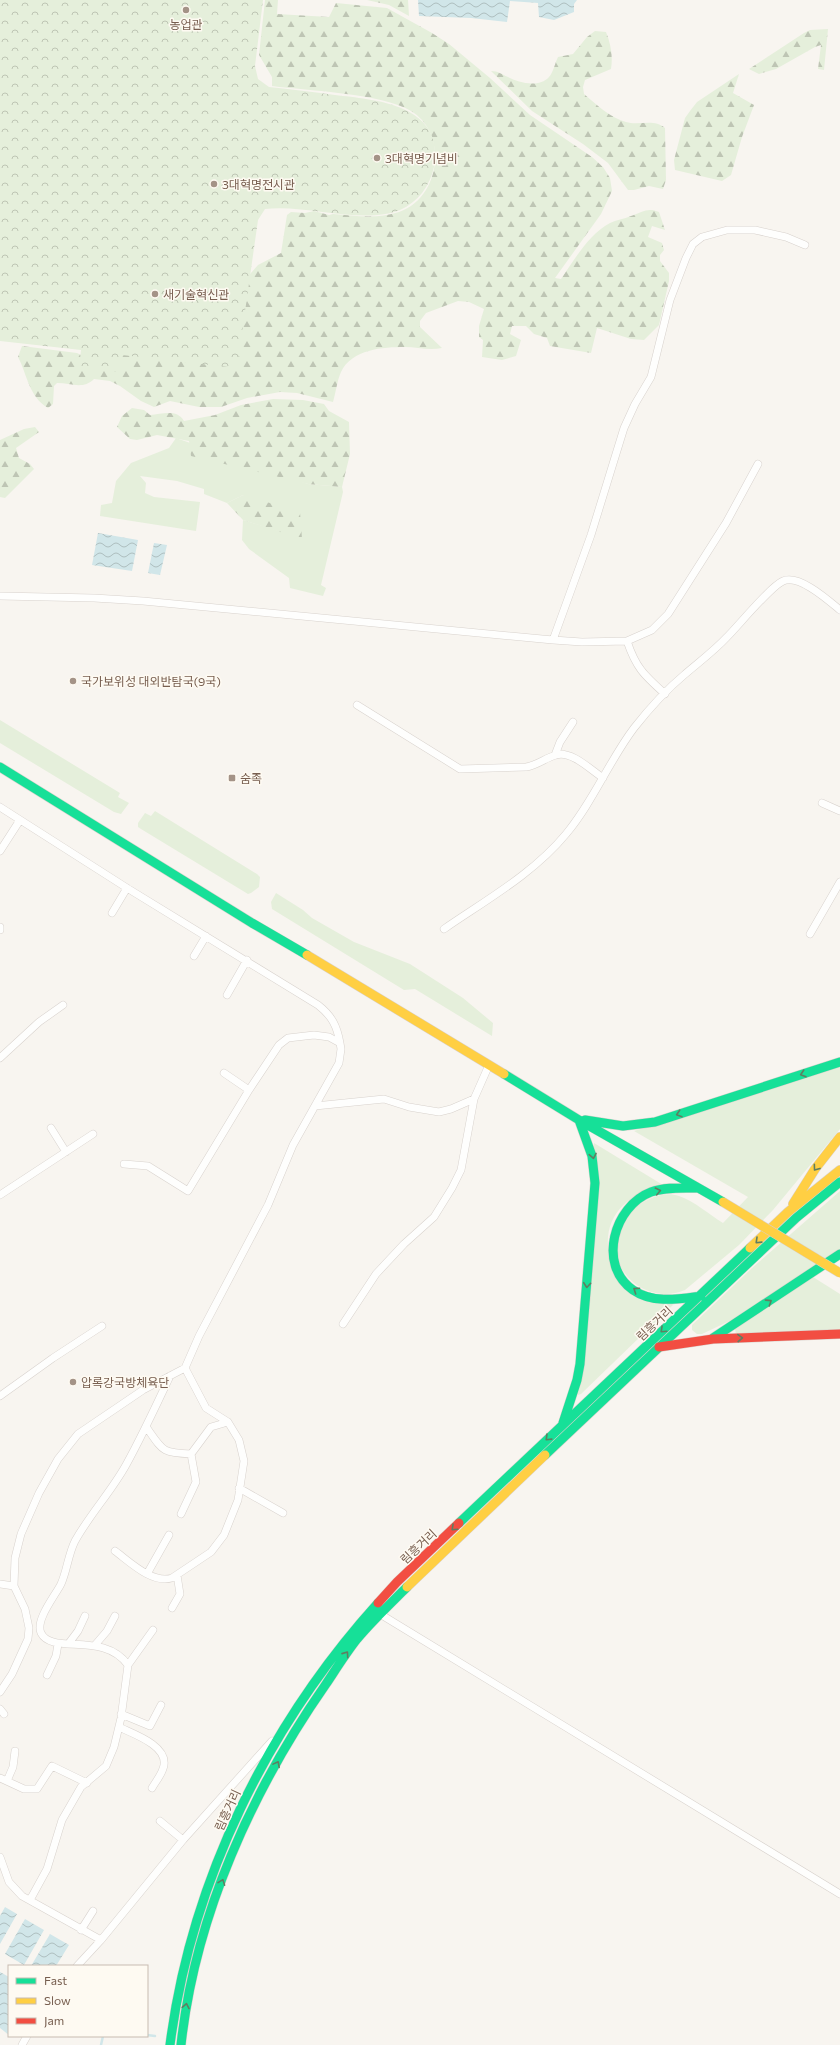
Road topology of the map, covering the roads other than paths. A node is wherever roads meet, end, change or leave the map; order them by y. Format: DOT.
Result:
graph roads {
  1 [pos="805,245"];
  2 [pos="758,464"];
  3 [pos="0,596"];
  4 [pos="840,610"];
  5 [pos="553,640"];
  6 [pos="627,641"];
  7 [pos="665,694"];
  8 [pos="357,705"];
  9 [pos="573,722"];
  10 [pos="555,755"];
  11 [pos="0,767"];
  12 [pos="603,778"];
  13 [pos="822,803"];
  14 [pos="0,807"];
  15 [pos="840,811"];
  16 [pos="20,820"];
  17 [pos="0,851"];
  18 [pos="840,882"];
  19 [pos="127,888"];
  20 [pos="112,913"];
  21 [pos="444,929"];
  22 [pos="810,934"];
  23 [pos="206,936"];
  24 [pos="194,956"];
  25 [pos="247,960"];
  26 [pos="227,995"];
  27 [pos="63,1006"];
  28 [pos="340,1043"];
  29 [pos="0,1058"];
  30 [pos="840,1062"];
  31 [pos="489,1065"];
  32 [pos="224,1074"];
  33 [pos="248,1090"];
  34 [pos="474,1099"];
  35 [pos="315,1106"];
  36 [pos="579,1120"];
  37 [pos="51,1128"];
  38 [pos="93,1134"];
  39 [pos="840,1137"];
  40 [pos="66,1152"];
  41 [pos="124,1164"];
  42 [pos="840,1170"];
  43 [pos="840,1182"];
  44 [pos="696,1188"];
  45 [pos="0,1195"];
  46 [pos="788,1212"];
  47 [pos="840,1254"];
  48 [pos="840,1273"];
  49 [pos="701,1296"];
  50 [pos="343,1324"];
  51 [pos="102,1326"];
  52 [pos="840,1334"];
  53 [pos="713,1339"];
  54 [pos="659,1347"];
  55 [pos="185,1368"];
  56 [pos="170,1376"];
  57 [pos="0,1396"];
  58 [pos="228,1422"];
  59 [pos="562,1424"];
  60 [pos="147,1428"];
  61 [pos="191,1454"];
  62 [pos="239,1488"];
  63 [pos="283,1513"];
  64 [pos="181,1514"];
  65 [pos="169,1535"];
  66 [pos="115,1551"];
  67 [pos="147,1574"];
  68 [pos="177,1574"];
  69 [pos="0,1584"];
  70 [pos="14,1586"];
  71 [pos="172,1608"];
  72 [pos="380,1614"];
  73 [pos="85,1616"];
  74 [pos="115,1616"];
  75 [pos="153,1630"];
  76 [pos="69,1643"];
  77 [pos="58,1644"];
  78 [pos="95,1645"];
  79 [pos="128,1665"];
  80 [pos="47,1675"];
  81 [pos="0,1692"];
  82 [pos="161,1705"];
  83 [pos="121,1714"];
  84 [pos="119,1727"];
  85 [pos="282,1731"];
  86 [pos="15,1751"];
  87 [pos="4,1780"];
  88 [pos="87,1783"];
  89 [pos="152,1788"];
  90 [pos="160,1821"];
  91 [pos="183,1840"];
  92 [pos="0,1857"];
  93 [pos="840,1894"];
  94 [pos="30,1900"];
  95 [pos="93,1911"];
  96 [pos="82,1930"];
  97 [pos="101,1940"];
  98 [pos="78,1965"];
  99 [pos="170,2045"];
  100 [pos="181,2045"];
  1 -- 5 [label="street"];
  2 -- 6 [label="street"];
  3 -- 5 [label="street"];
  4 -- 7 [label="street"];
  5 -- 6 [label="street"];
  6 -- 7 [label="street"];
  7 -- 12 [label="street"];
  8 -- 10 [label="street"];
  9 -- 10 [label="street"];
  10 -- 12 [label="street"];
  11 -- 31 [label="main road"];
  12 -- 21 [label="street"];
  13 -- 15 [label="street"];
  14 -- 16 [label="street"];
  16 -- 17 [label="street"];
  16 -- 19 [label="street"];
  18 -- 22 [label="street"];
  19 -- 20 [label="street"];
  19 -- 23 [label="street"];
  23 -- 24 [label="street"];
  23 -- 25 [label="street"];
  25 -- 26 [label="street"];
  25 -- 28 [label="street"];
  27 -- 29 [label="street"];
  28 -- 33 [label="street"];
  28 -- 35 [label="street"];
  30 -- 36 [label="main road, one-way"];
  31 -- 34 [label="street"];
  31 -- 36 [label="main road"];
  32 -- 33 [label="street"];
  33 -- 41 [label="street"];
  34 -- 35 [label="street"];
  34 -- 50 [label="street"];
  35 -- 55 [label="street"];
  36 -- 44 [label="main road"];
  36 -- 59 [label="main road, one-way"];
  37 -- 40 [label="street"];
  38 -- 40 [label="street"];
  39 -- 46 [label="main road, one-way"];
  40 -- 45 [label="street"];
  42 -- 46 [label="main road, 림흥거리"];
  43 -- 54 [label="main road, 림흥거리"];
  44 -- 48 [label="main road, bridge"];
  49 -- 44 [label="main road, one-way"];
  46 -- 49 [label="main road, 림흥거리, one-way"];
  53 -- 47 [label="main road, one-way"];
  49 -- 59 [label="main road, 림흥거리, one-way"];
  51 -- 57 [label="street"];
  53 -- 52 [label="main road, one-way"];
  53 -- 54 [label="main road"];
  54 -- 72 [label="main road, 림흥거리"];
  55 -- 56 [label="street"];
  55 -- 58 [label="street"];
  56 -- 60 [label="street"];
  56 -- 70 [label="street"];
  58 -- 61 [label="street"];
  58 -- 62 [label="street"];
  59 -- 85 [label="main road, 림흥거리, one-way"];
  60 -- 61 [label="street"];
  60 -- 77 [label="street"];
  61 -- 64 [label="street"];
  62 -- 63 [label="street"];
  62 -- 68 [label="street"];
  65 -- 67 [label="street"];
  66 -- 67 [label="street"];
  67 -- 68 [label="street"];
  68 -- 71 [label="street"];
  69 -- 70 [label="street"];
  70 -- 81 [label="street"];
  72 -- 93 [label="street"];
  100 -- 72 [label="main road, 림흥거리, one-way"];
  73 -- 76 [label="street"];
  74 -- 78 [label="street"];
  75 -- 79 [label="street"];
  76 -- 77 [label="street"];
  76 -- 78 [label="street"];
  77 -- 80 [label="street"];
  78 -- 79 [label="street"];
  79 -- 83 [label="street"];
  82 -- 83 [label="street"];
  83 -- 84 [label="street"];
  84 -- 88 [label="street"];
  84 -- 89 [label="street"];
  85 -- 91 [label="street"];
  85 -- 99 [label="main road, 림흥거리"];
  86 -- 87 [label="street"];
  87 -- 88 [label="street"];
  88 -- 94 [label="street"];
  90 -- 91 [label="street"];
  91 -- 97 [label="street"];
  92 -- 94 [label="street"];
  94 -- 96 [label="street"];
  95 -- 96 [label="street"];
  96 -- 97 [label="street"];
  97 -- 98 [label="street"];
}
